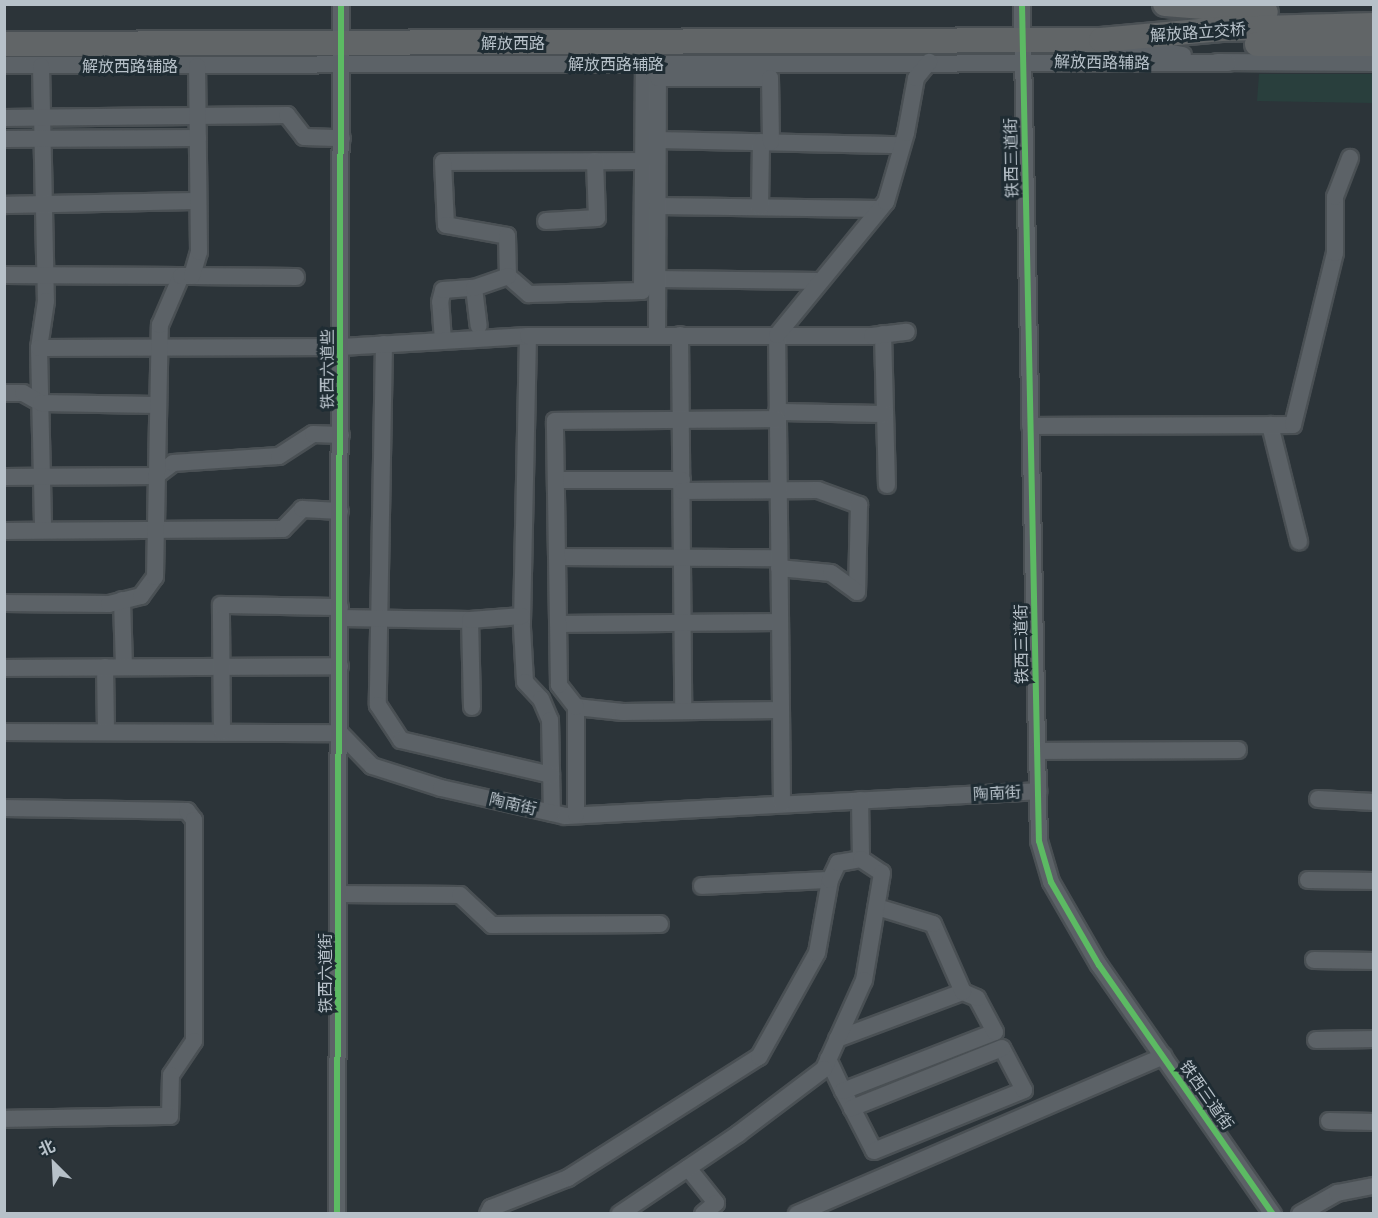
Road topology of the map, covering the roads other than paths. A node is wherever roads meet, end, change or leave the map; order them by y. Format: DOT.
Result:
graph roads {
  1 [pos="341,4"];
  2 [pos="1022,4"];
  3 [pos="1165,4"];
  4 [pos="1374,12"];
  5 [pos="1374,25"];
  6 [pos="1101,40"];
  7 [pos="4,44"];
  8 [pos="1374,44"];
  9 [pos="1022,51"];
  10 [pos="342,55"];
  11 [pos="930,62"];
  12 [pos="1228,63"];
  13 [pos="1374,63"];
  14 [pos="644,64"];
  15 [pos="4,66"];
  16 [pos="40,66"];
  17 [pos="197,66"];
  18 [pos="4,118"];
  19 [pos="42,118"];
  20 [pos="198,119"];
  21 [pos="198,138"];
  22 [pos="342,138"];
  23 [pos="4,139"];
  24 [pos="42,139"];
  25 [pos="657,140"];
  26 [pos="766,142"];
  27 [pos="902,145"];
  28 [pos="1350,158"];
  29 [pos="596,161"];
  30 [pos="643,161"];
  31 [pos="198,201"];
  32 [pos="44,204"];
  33 [pos="4,205"];
  34 [pos="657,206"];
  35 [pos="760,207"];
  36 [pos="880,209"];
  37 [pos="546,221"];
  38 [pos="4,275"];
  39 [pos="45,275"];
  40 [pos="186,276"];
  41 [pos="508,276"];
  42 [pos="296,277"];
  43 [pos="657,279"];
  44 [pos="820,281"];
  45 [pos="474,288"];
  46 [pos="478,326"];
  47 [pos="908,332"];
  48 [pos="883,334"];
  49 [pos="657,335"];
  50 [pos="680,335"];
  51 [pos="777,335"];
  52 [pos="528,336"];
  53 [pos="443,341"];
  54 [pos="384,344"];
  55 [pos="159,347"];
  56 [pos="341,347"];
  57 [pos="39,348"];
  58 [pos="4,393"];
  59 [pos="41,403"];
  60 [pos="156,405"];
  61 [pos="885,414"];
  62 [pos="777,416"];
  63 [pos="681,417"];
  64 [pos="1270,425"];
  65 [pos="1030,426"];
  66 [pos="341,435"];
  67 [pos="42,476"];
  68 [pos="156,476"];
  69 [pos="4,477"];
  70 [pos="556,480"];
  71 [pos="682,485"];
  72 [pos="887,485"];
  73 [pos="778,489"];
  74 [pos="340,511"];
  75 [pos="156,529"];
  76 [pos="43,530"];
  77 [pos="4,531"];
  78 [pos="1299,541"];
  79 [pos="557,557"];
  80 [pos="683,558"];
  81 [pos="778,563"];
  82 [pos="122,600"];
  83 [pos="4,603"];
  84 [pos="340,613"];
  85 [pos="522,616"];
  86 [pos="380,620"];
  87 [pos="470,620"];
  88 [pos="779,622"];
  89 [pos="558,624"];
  90 [pos="683,624"];
  91 [pos="220,666"];
  92 [pos="340,666"];
  93 [pos="105,667"];
  94 [pos="124,667"];
  95 [pos="4,668"];
  96 [pos="472,707"];
  97 [pos="576,707"];
  98 [pos="683,710"];
  99 [pos="780,710"];
  100 [pos="4,732"];
  101 [pos="106,732"];
  102 [pos="222,732"];
  103 [pos="340,733"];
  104 [pos="1238,750"];
  105 [pos="1037,751"];
  106 [pos="551,775"];
  107 [pos="1038,790"];
  108 [pos="1318,799"];
  109 [pos="860,800"];
  110 [pos="1374,802"];
  111 [pos="782,804"];
  112 [pos="4,808"];
  113 [pos="552,813"];
  114 [pos="576,815"];
  115 [pos="861,859"];
  116 [pos="830,880"];
  117 [pos="1308,880"];
  118 [pos="1374,881"];
  119 [pos="702,886"];
  120 [pos="339,894"];
  121 [pos="877,907"];
  122 [pos="660,924"];
  123 [pos="1314,960"];
  124 [pos="1374,961"];
  125 [pos="963,992"];
  126 [pos="995,1032"];
  127 [pos="837,1040"];
  128 [pos="1316,1040"];
  129 [pos="1374,1040"];
  130 [pos="1002,1048"];
  131 [pos="1163,1056"];
  132 [pos="828,1059"];
  133 [pos="843,1091"];
  134 [pos="852,1108"];
  135 [pos="4,1119"];
  136 [pos="1329,1121"];
  137 [pos="1374,1122"];
  138 [pos="688,1168"];
  139 [pos="1374,1186"];
  140 [pos="337,1214"];
  141 [pos="488,1214"];
  142 [pos="620,1214"];
  143 [pos="703,1214"];
  144 [pos="797,1214"];
  145 [pos="1273,1214"];
  146 [pos="1300,1214"];
  1 -- 10 [label="street, 铁西六道些"];
  2 -- 9 [label="street, 铁西三道街"];
  3 -- 4 [label="highway, 解放路立交桥"];
  5 -- 6 [label="highway, 解放路立交桥"];
  6 -- 8 [label="highway"];
  6 -- 9 [label="highway, 解放路立交桥"];
  6 -- 12 [label="street"];
  7 -- 10 [label="highway, 解放西路"];
  9 -- 10 [label="highway, 解放西路"];
  9 -- 11 [label="street, 解放西路辅路"];
  9 -- 12 [label="street, 解放西路辅路"];
  9 -- 65 [label="street, 铁西三道街"];
  10 -- 14 [label="street, 解放西路辅路"];
  10 -- 17 [label="street, 解放西路辅路"];
  10 -- 22 [label="street, 铁西六道些"];
  11 -- 14 [label="street, 解放西路辅路"];
  11 -- 27 [label="street"];
  12 -- 13 [label="street"];
  14 -- 30 [label="street"];
  15 -- 16 [label="street, 解放西路辅路"];
  16 -- 17 [label="street, 解放西路辅路"];
  16 -- 19 [label="street"];
  17 -- 20 [label="street"];
  18 -- 19 [label="street"];
  19 -- 20 [label="street"];
  19 -- 24 [label="street"];
  20 -- 21 [label="street"];
  20 -- 22 [label="street"];
  21 -- 24 [label="street"];
  21 -- 31 [label="street"];
  22 -- 56 [label="street, 铁西六道些"];
  23 -- 24 [label="street"];
  24 -- 32 [label="street"];
  25 -- 26 [label="street"];
  25 -- 26 [label="street"];
  25 -- 34 [label="street"];
  26 -- 27 [label="street"];
  26 -- 35 [label="street"];
  27 -- 36 [label="street"];
  28 -- 64 [label="street"];
  29 -- 30 [label="street"];
  29 -- 37 [label="street"];
  29 -- 41 [label="street"];
  30 -- 41 [label="street"];
  31 -- 32 [label="street"];
  31 -- 40 [label="street"];
  32 -- 33 [label="street"];
  32 -- 39 [label="street"];
  34 -- 35 [label="street"];
  34 -- 43 [label="street"];
  35 -- 36 [label="street"];
  36 -- 44 [label="street"];
  38 -- 39 [label="street"];
  39 -- 40 [label="street"];
  39 -- 57 [label="street"];
  40 -- 42 [label="street"];
  40 -- 55 [label="street"];
  41 -- 45 [label="street"];
  43 -- 44 [label="street"];
  43 -- 49 [label="street"];
  44 -- 51 [label="street"];
  45 -- 46 [label="street"];
  45 -- 53 [label="street"];
  47 -- 48 [label="street"];
  48 -- 51 [label="street"];
  48 -- 61 [label="street"];
  49 -- 50 [label="street"];
  49 -- 52 [label="street"];
  50 -- 51 [label="street"];
  50 -- 63 [label="street"];
  51 -- 62 [label="street"];
  52 -- 53 [label="street"];
  52 -- 85 [label="street"];
  53 -- 54 [label="street"];
  54 -- 56 [label="street"];
  54 -- 86 [label="street"];
  55 -- 56 [label="street"];
  55 -- 57 [label="street"];
  55 -- 60 [label="street"];
  56 -- 66 [label="street, 铁西六道些"];
  57 -- 59 [label="street"];
  58 -- 59 [label="street"];
  59 -- 60 [label="street"];
  59 -- 67 [label="street"];
  60 -- 68 [label="street"];
  61 -- 62 [label="street"];
  61 -- 72 [label="street"];
  62 -- 63 [label="street"];
  62 -- 73 [label="street"];
  63 -- 70 [label="street"];
  63 -- 71 [label="street"];
  64 -- 65 [label="street"];
  64 -- 78 [label="street"];
  65 -- 105 [label="street, 铁西三道街"];
  66 -- 68 [label="street"];
  66 -- 74 [label="street, 铁西六道些"];
  67 -- 68 [label="street"];
  67 -- 69 [label="street"];
  67 -- 76 [label="street"];
  68 -- 75 [label="street"];
  70 -- 71 [label="street"];
  70 -- 79 [label="street"];
  71 -- 73 [label="street"];
  71 -- 80 [label="street"];
  73 -- 81 [label="street"];
  73 -- 81 [label="street"];
  74 -- 75 [label="street"];
  74 -- 84 [label="street, 铁西六道些"];
  75 -- 76 [label="street"];
  75 -- 82 [label="street"];
  76 -- 77 [label="street"];
  79 -- 80 [label="street"];
  79 -- 89 [label="street"];
  80 -- 81 [label="street"];
  80 -- 90 [label="street"];
  81 -- 88 [label="street"];
  82 -- 83 [label="street"];
  82 -- 94 [label="street"];
  84 -- 86 [label="street"];
  84 -- 91 [label="street"];
  84 -- 92 [label="street, 铁西六道些"];
  85 -- 87 [label="street"];
  85 -- 106 [label="street"];
  86 -- 87 [label="street"];
  86 -- 106 [label="street"];
  87 -- 96 [label="street"];
  88 -- 90 [label="street"];
  88 -- 99 [label="street"];
  89 -- 90 [label="street"];
  89 -- 97 [label="street"];
  90 -- 98 [label="street"];
  91 -- 92 [label="street"];
  91 -- 94 [label="street"];
  91 -- 102 [label="street"];
  92 -- 103 [label="street, 铁西六道些"];
  93 -- 94 [label="street"];
  93 -- 95 [label="street"];
  93 -- 101 [label="street"];
  97 -- 98 [label="street"];
  97 -- 114 [label="street"];
  98 -- 99 [label="street"];
  99 -- 111 [label="street"];
  100 -- 101 [label="street"];
  101 -- 102 [label="street"];
  102 -- 103 [label="street"];
  103 -- 113 [label="street, 陶南街"];
  103 -- 120 [label="street, 铁西六道街"];
  104 -- 105 [label="street"];
  105 -- 107 [label="street, 铁西三道街"];
  106 -- 113 [label="street"];
  107 -- 109 [label="street, 陶南街"];
  107 -- 131 [label="street, 铁西三道街"];
  108 -- 110 [label="street"];
  109 -- 111 [label="street, 陶南街"];
  109 -- 115 [label="street"];
  111 -- 114 [label="street, 陶南街"];
  112 -- 135 [label="street"];
  113 -- 114 [label="street, 陶南街"];
  115 -- 116 [label="street"];
  115 -- 121 [label="street"];
  116 -- 119 [label="street"];
  116 -- 141 [label="street"];
  117 -- 118 [label="street"];
  120 -- 122 [label="street"];
  120 -- 140 [label="street, 铁西六道街"];
  121 -- 125 [label="street"];
  121 -- 127 [label="street"];
  123 -- 124 [label="street"];
  125 -- 126 [label="street"];
  125 -- 127 [label="street"];
  126 -- 130 [label="street"];
  126 -- 133 [label="street"];
  127 -- 132 [label="street"];
  128 -- 129 [label="street"];
  130 -- 134 [label="street"];
  130 -- 134 [label="street"];
  131 -- 144 [label="street"];
  131 -- 145 [label="street, 铁西三道街"];
  132 -- 133 [label="street"];
  132 -- 138 [label="street"];
  133 -- 134 [label="street"];
  136 -- 137 [label="street"];
  138 -- 142 [label="street"];
  138 -- 143 [label="street"];
  139 -- 146 [label="street"];
}
